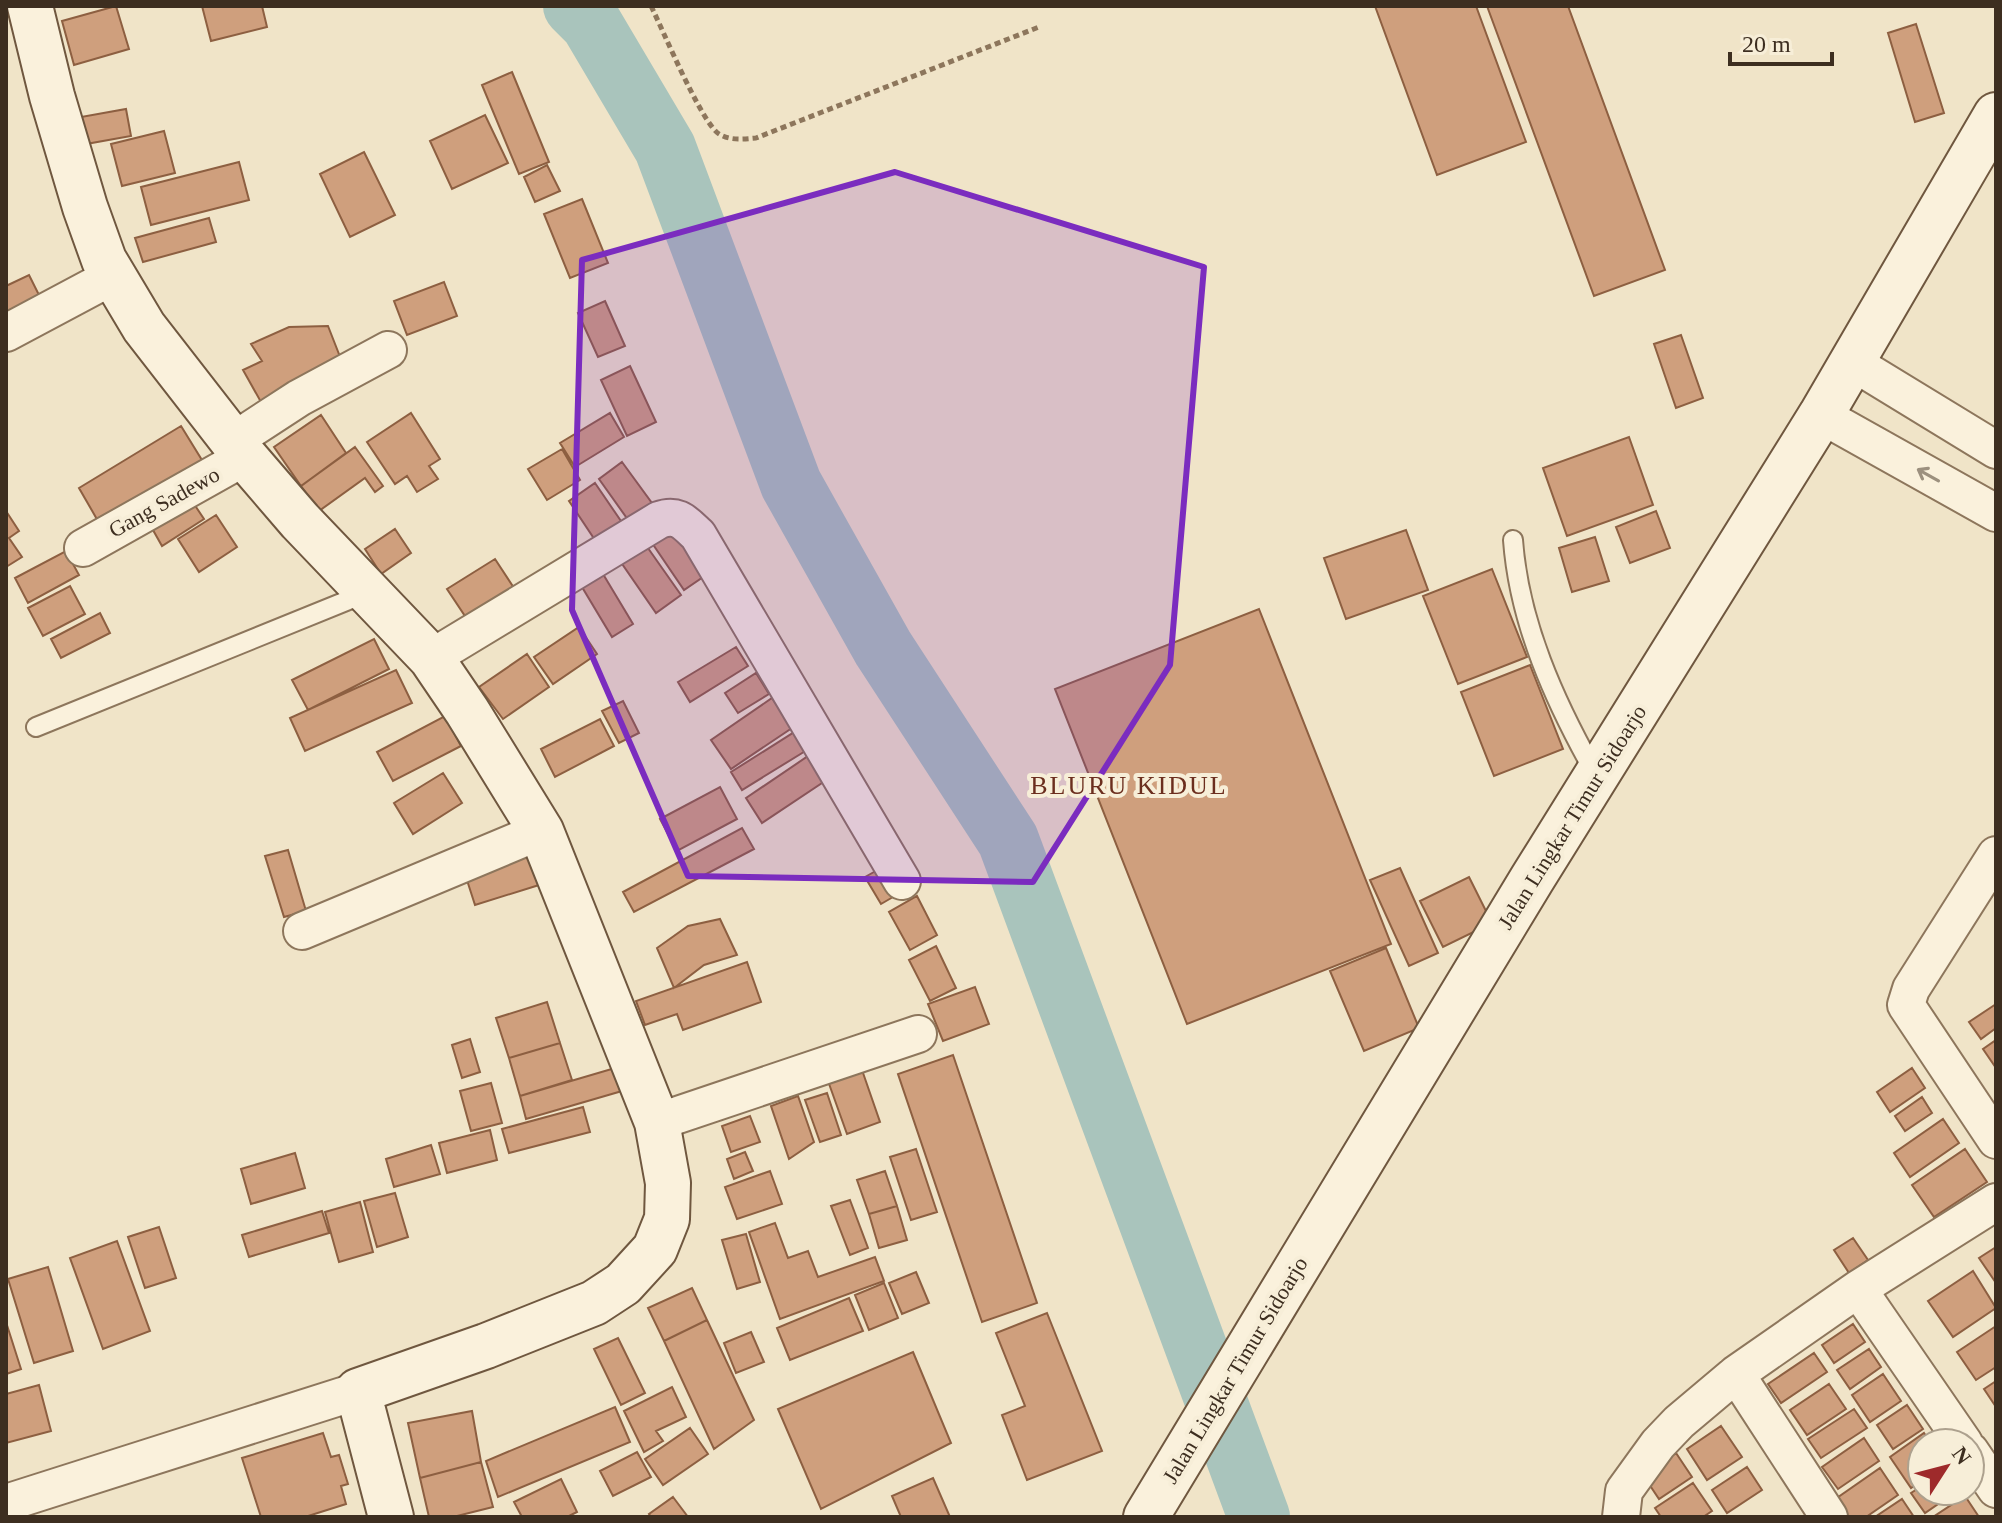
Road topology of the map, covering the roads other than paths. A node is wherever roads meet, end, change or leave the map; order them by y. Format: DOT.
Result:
graph roads {
  1 [pos="30,6"];
  2 [pos="1996,115"];
  3 [pos="113,276"];
  4 [pos="6,333"];
  5 [pos="388,350"];
  6 [pos="1852,362"];
  7 [pos="1821,415"];
  8 [pos="239,449"];
  9 [pos="1996,450"];
  10 [pos="1996,513"];
  11 [pos="1513,540"];
  12 [pos="83,548"];
  13 [pos="370,592"];
  14 [pos="431,658"];
  15 [pos="36,727"];
  16 [pos="1597,777"];
  17 [pos="541,831"];
  18 [pos="1996,855"];
  19 [pos="902,881"];
  20 [pos="302,931"];
  21 [pos="918,1034"];
  22 [pos="657,1122"];
  23 [pos="1996,1140"];
  24 [pos="1996,1202"];
  25 [pos="1858,1289"];
  26 [pos="1736,1374"];
  27 [pos="358,1391"];
  28 [pos="1953,1427"];
  29 [pos="6,1503"];
  30 [pos="391,1517"];
  31 [pos="1146,1517"];
  32 [pos="1621,1517"];
  33 [pos="1829,1517"];
  1 -- 3 [label="street"];
  2 -- 6 [label="street, Jalan Lingkar Timur Sidoarjo"];
  3 -- 4 [label="street"];
  3 -- 8 [label="street"];
  5 -- 8 [label="street, Gang Sadewo"];
  6 -- 7 [label="street, Jalan Lingkar Timur Sidoarjo"];
  6 -- 9 [label="street"];
  10 -- 7 [label="street, one-way"];
  7 -- 16 [label="street, Jalan Lingkar Timur Sidoarjo"];
  8 -- 12 [label="street, Gang Sadewo"];
  8 -- 13 [label="street"];
  11 -- 16 [label="lane"];
  13 -- 14 [label="street"];
  13 -- 15 [label="lane"];
  14 -- 17 [label="street"];
  14 -- 19 [label="street"];
  16 -- 31 [label="street, Jalan Lingkar Timur Sidoarjo"];
  17 -- 20 [label="street"];
  17 -- 22 [label="street"];
  18 -- 23 [label="street"];
  21 -- 22 [label="street"];
  22 -- 27 [label="street"];
  24 -- 25 [label="street"];
  25 -- 26 [label="street"];
  25 -- 28 [label="street"];
  26 -- 32 [label="street"];
  26 -- 33 [label="street"];
  27 -- 29 [label="street"];
  27 -- 30 [label="street"];
}
